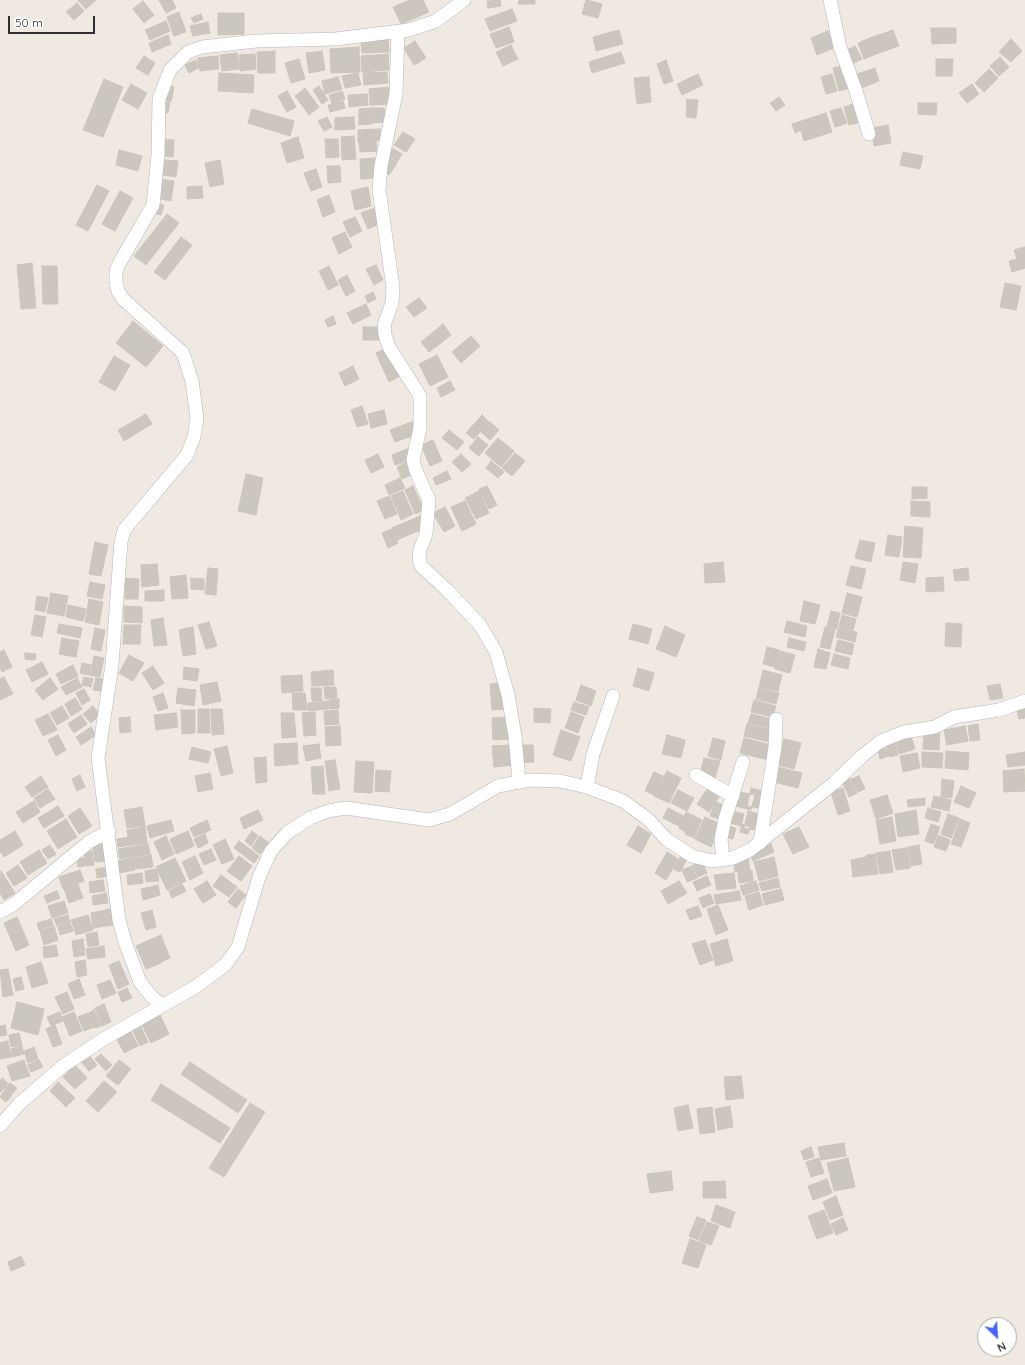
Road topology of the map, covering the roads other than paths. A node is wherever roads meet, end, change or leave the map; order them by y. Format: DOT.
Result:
graph roads {
  1 [pos="464,0"];
  2 [pos="830,0"];
  3 [pos="398,31"];
  4 [pos="868,134"];
  5 [pos="613,696"];
  6 [pos="1025,701"];
  7 [pos="776,719"];
  8 [pos="743,762"];
  9 [pos="696,774"];
  10 [pos="519,781"];
  11 [pos="587,787"];
  12 [pos="733,796"];
  13 [pos="109,831"];
  14 [pos="760,843"];
  15 [pos="723,860"];
  16 [pos="0,912"];
  17 [pos="162,1005"];
  18 [pos="0,1126"];
  1 -- 3 [label="street"];
  2 -- 4 [label="street"];
  3 -- 10 [label="street"];
  3 -- 13 [label="street"];
  5 -- 11 [label="street"];
  6 -- 14 [label="street"];
  7 -- 14 [label="street"];
  8 -- 12 [label="street"];
  9 -- 12 [label="street"];
  10 -- 11 [label="street"];
  10 -- 17 [label="street"];
  11 -- 15 [label="street"];
  12 -- 15 [label="street"];
  13 -- 16 [label="street"];
  13 -- 17 [label="street"];
  14 -- 15 [label="street"];
  17 -- 18 [label="street"];
}
